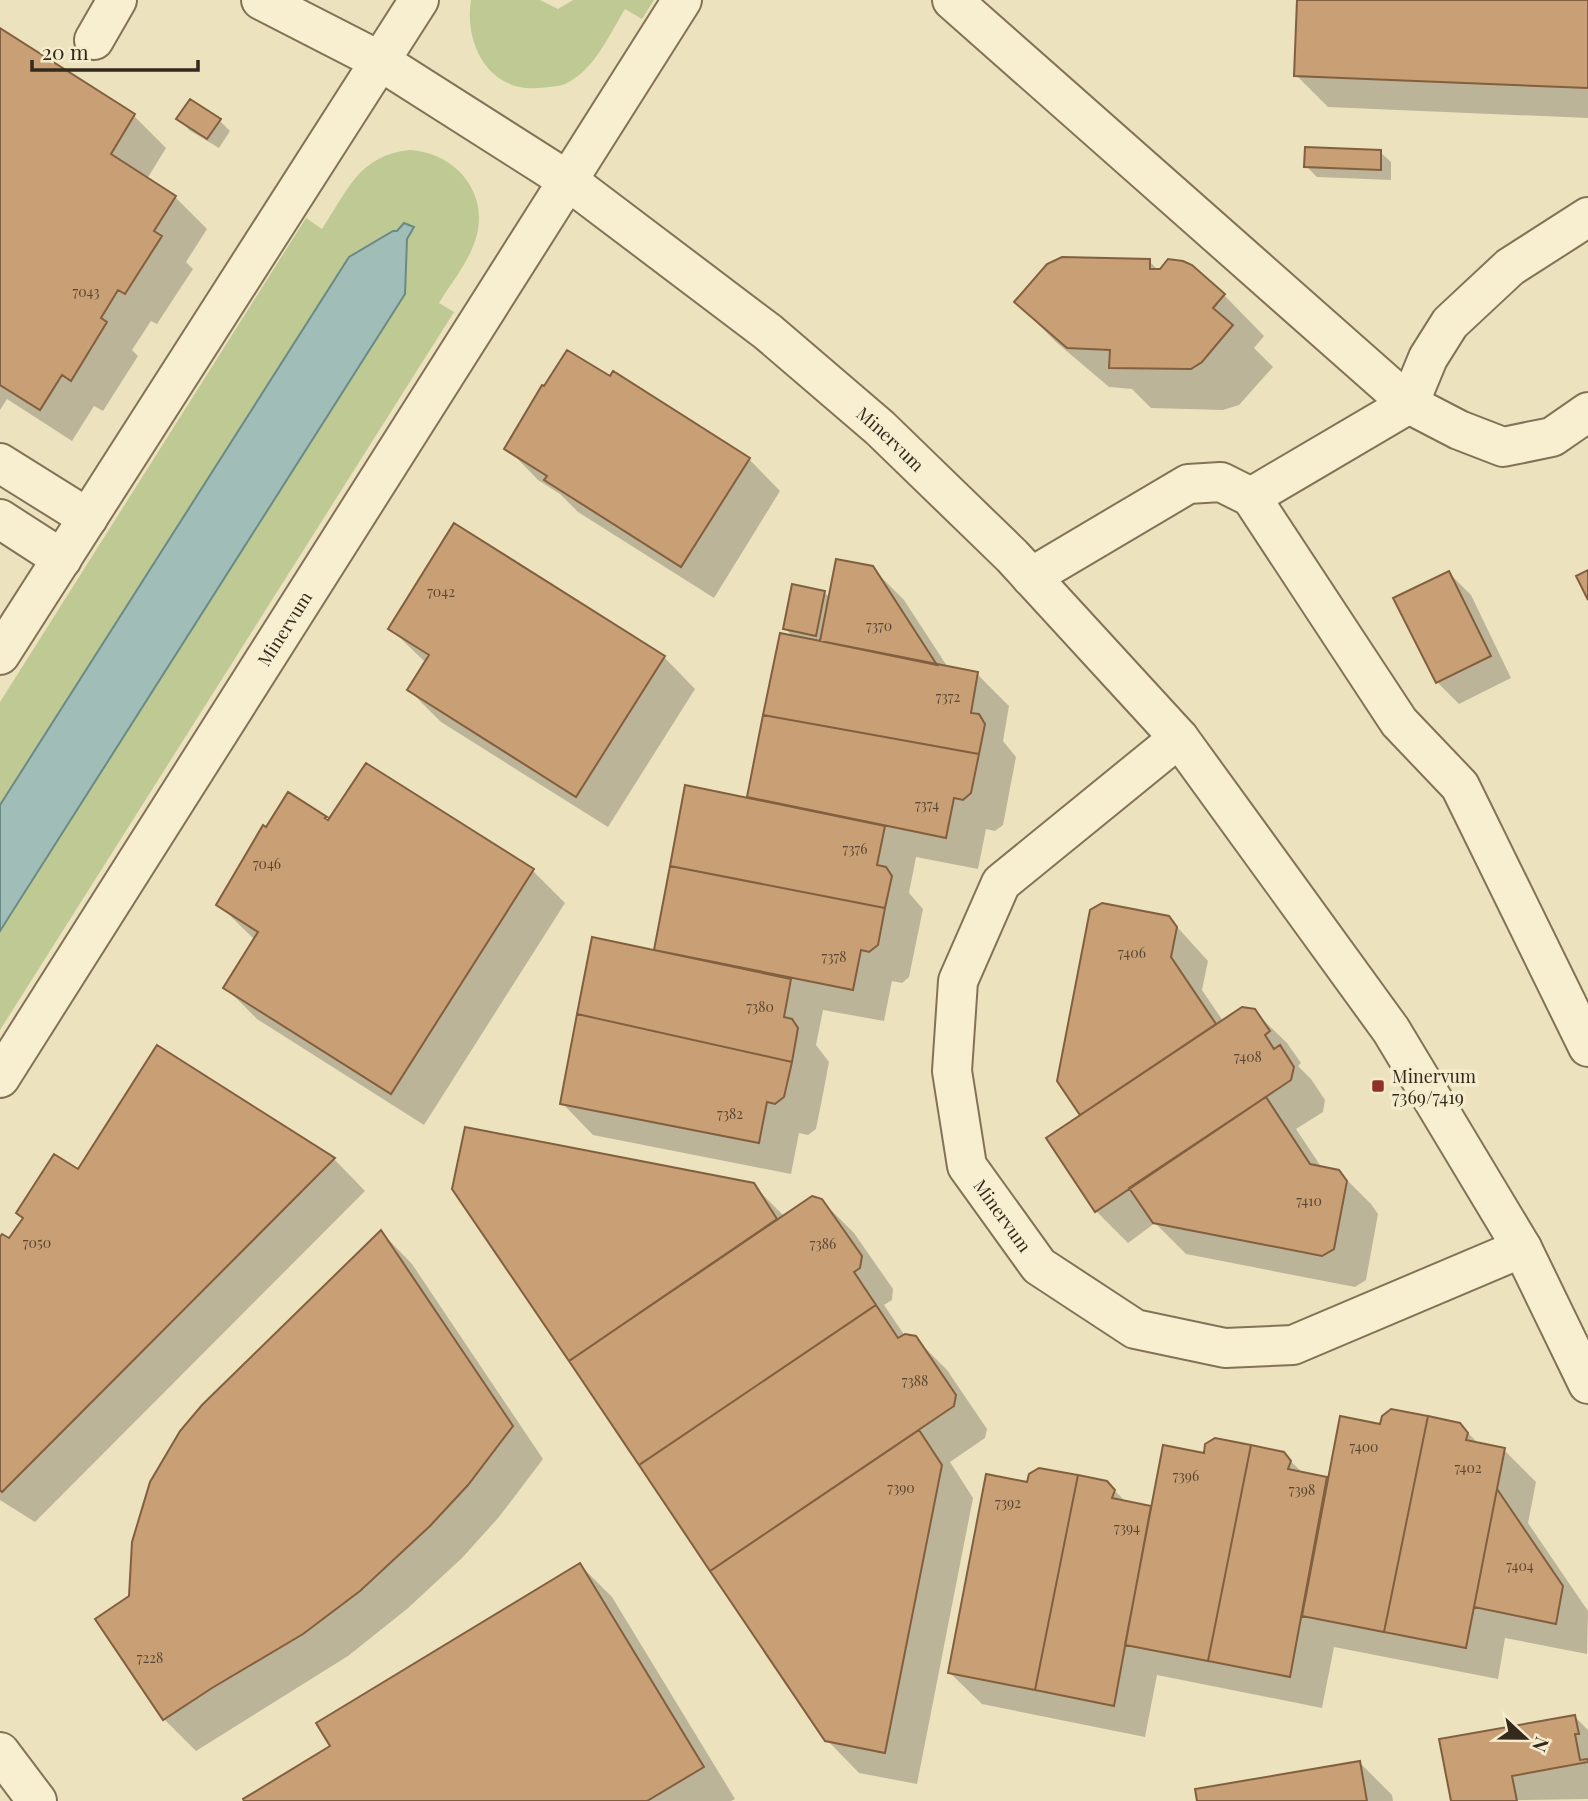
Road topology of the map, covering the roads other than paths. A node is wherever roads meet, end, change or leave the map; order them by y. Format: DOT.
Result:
graph roads {
  1 [pos="117,0"];
  2 [pos="261,0"];
  3 [pos="419,0"];
  4 [pos="682,0"];
  5 [pos="952,0"];
  6 [pos="94,40"];
  7 [pos="380,61"];
  8 [pos="567,180"];
  9 [pos="1588,217"];
  10 [pos="1409,404"];
  11 [pos="1588,412"];
  12 [pos="0,463"];
  13 [pos="1251,497"];
  14 [pos="88,518"];
  15 [pos="0,519"];
  16 [pos="62,559"];
  17 [pos="1031,577"];
  18 [pos="0,655"];
  19 [pos="1179,738"];
  20 [pos="1588,1047"];
  21 [pos="0,1078"];
  22 [pos="1522,1248"];
  23 [pos="1588,1384"];
  24 [pos="0,1752"];
  25 [pos="37,1801"];
  1 -- 6 [label="street"];
  2 -- 7 [label="street, Minervum"];
  3 -- 7 [label="street"];
  4 -- 8 [label="street, Minervum"];
  5 -- 10 [label="street"];
  7 -- 8 [label="street, Minervum"];
  7 -- 14 [label="street"];
  8 -- 17 [label="street, Minervum"];
  8 -- 21 [label="street, Minervum"];
  9 -- 10 [label="street"];
  10 -- 11 [label="street"];
  10 -- 13 [label="street"];
  12 -- 14 [label="street"];
  13 -- 17 [label="street"];
  13 -- 20 [label="street"];
  14 -- 16 [label="street"];
  15 -- 16 [label="street"];
  16 -- 18 [label="street"];
  17 -- 19 [label="street, Minervum"];
  19 -- 22 [label="street, Minervum"];
  19 -- 22 [label="street, Minervum"];
  22 -- 23 [label="street, Minervum"];
  24 -- 25 [label="street"];
}
